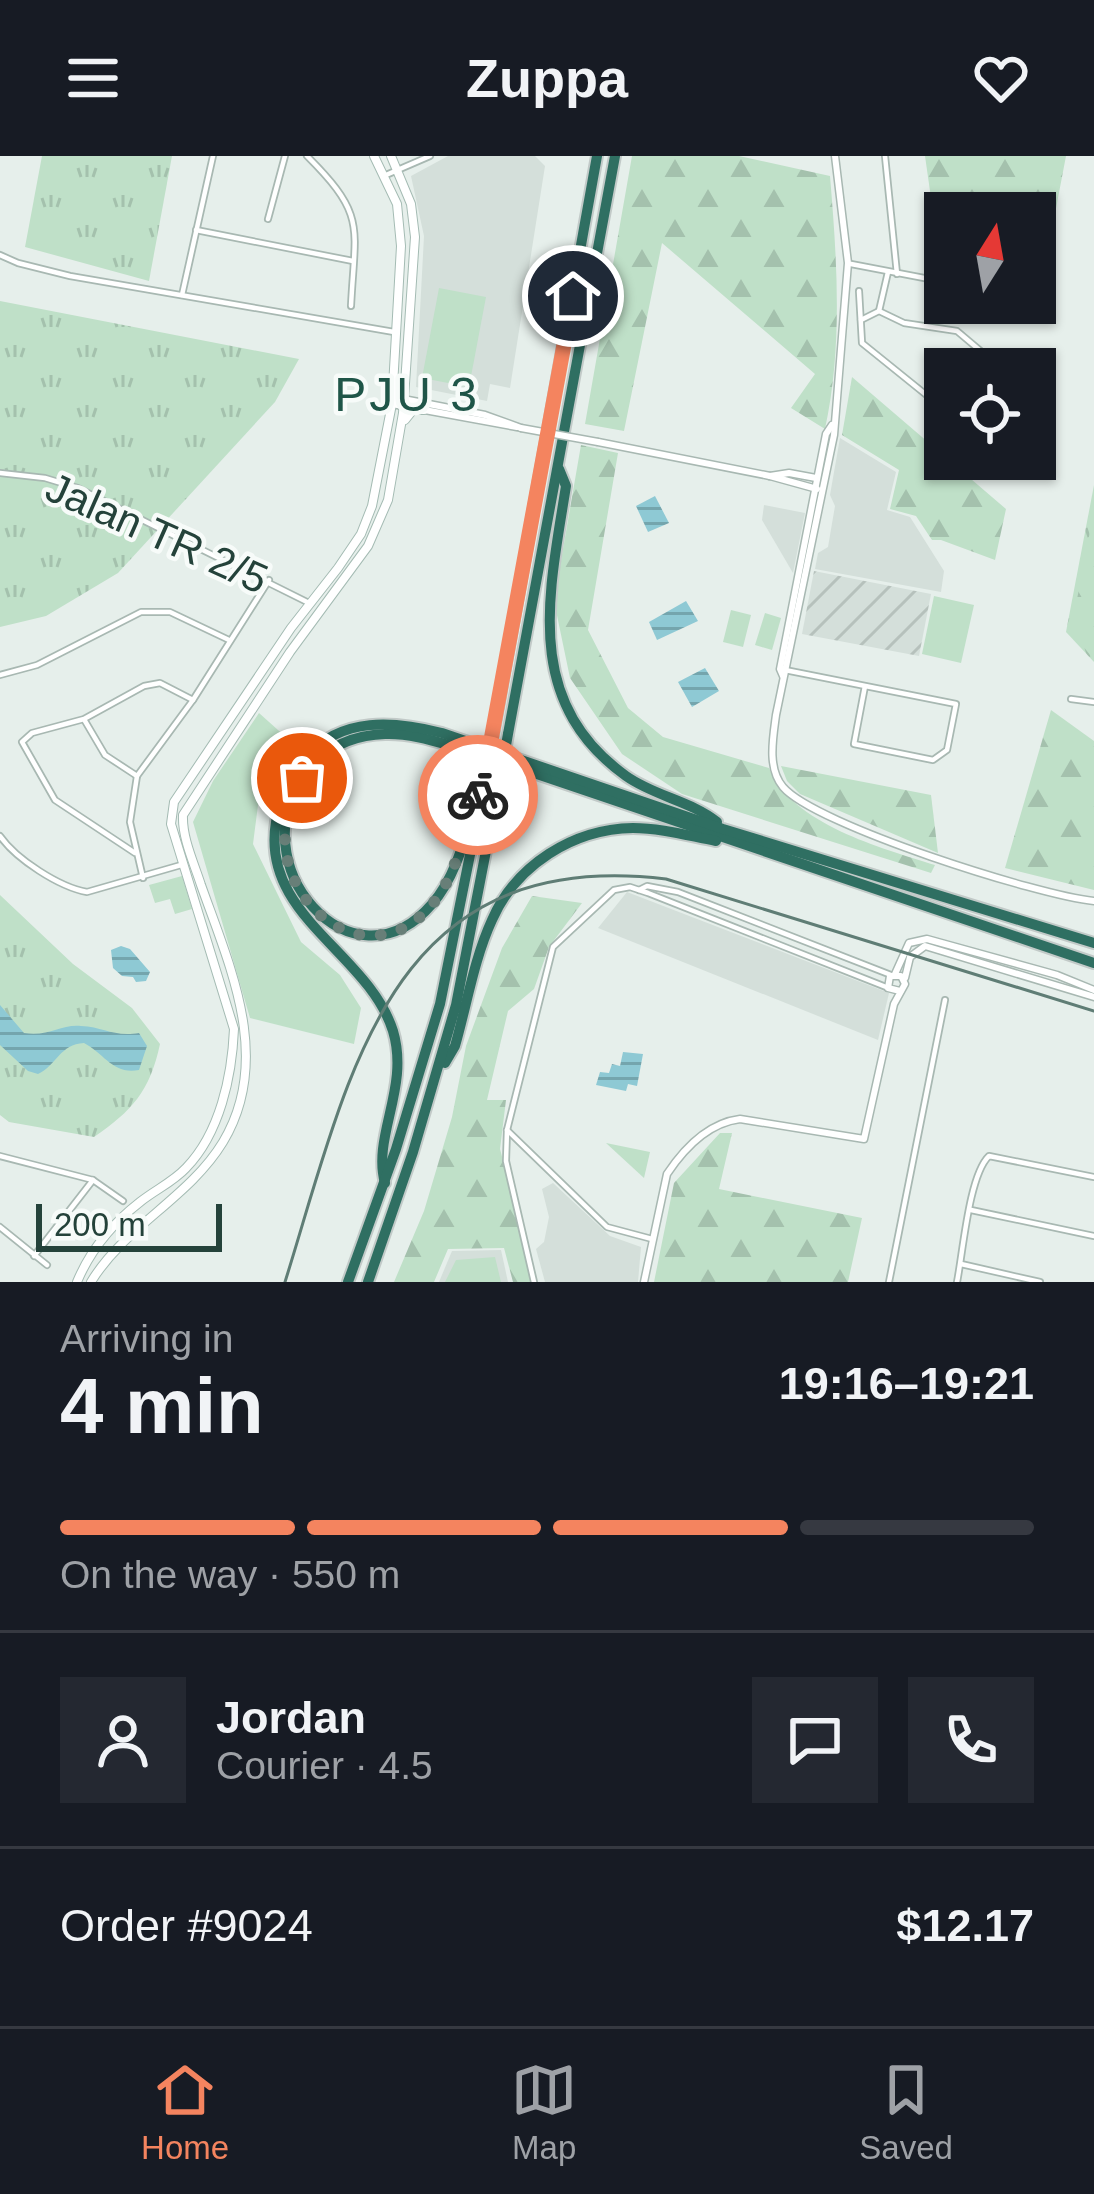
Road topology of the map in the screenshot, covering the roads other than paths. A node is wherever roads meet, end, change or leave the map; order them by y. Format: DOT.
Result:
graph roads {
  1 [pos="213,156"];
  2 [pos="285,156"];
  3 [pos="307,156"];
  4 [pos="374,156"];
  5 [pos="391,156"];
  6 [pos="430,156"];
  7 [pos="597,156"];
  8 [pos="615,156"];
  9 [pos="835,156"];
  10 [pos="885,156"];
  11 [pos="419,158"];
  12 [pos="400,171"];
  13 [pos="386,176"];
  14 [pos="268,219"];
  15 [pos="196,230"];
  16 [pos="0,255"];
  17 [pos="353,261"];
  18 [pos="848,263"];
  19 [pos="887,272"];
  20 [pos="897,274"];
  21 [pos="924,278"];
  22 [pos="859,291"];
  23 [pos="182,295"];
  24 [pos="351,306"];
  25 [pos="880,311"];
  26 [pos="861,320"];
  27 [pos="398,333"];
  28 [pos="976,348"];
  29 [pos="924,393"];
  30 [pos="393,401"];
  31 [pos="404,402"];
  32 [pos="424,410"];
  33 [pos="402,426"];
  34 [pos="521,428"];
  35 [pos="558,465"];
  36 [pos="0,473"];
  37 [pos="770,476"];
  38 [pos="821,479"];
  39 [pos="819,490"];
  40 [pos="269,580"];
  41 [pos="310,604"];
  42 [pos="319,613"];
  43 [pos="229,640"];
  44 [pos="784,672"];
  45 [pos="0,675"];
  46 [pos="866,686"];
  47 [pos="1071,699"];
  48 [pos="193,700"];
  49 [pos="1094,702"];
  50 [pos="83,719"];
  51 [pos="137,776"];
  52 [pos="484,778"];
  53 [pos="726,834"];
  54 [pos="0,836"];
  55 [pos="135,853"];
  56 [pos="189,862"];
  57 [pos="143,878"];
  58 [pos="639,890"];
  59 [pos="1094,901"];
  60 [pos="1094,943"];
  61 [pos="1094,963"];
  62 [pos="893,974"];
  63 [pos="904,981"];
  64 [pos="889,990"];
  65 [pos="901,991"];
  66 [pos="1094,994"];
  67 [pos="945,1000"];
  68 [pos="894,1004"];
  69 [pos="439,1070"];
  70 [pos="507,1130"];
  71 [pos="0,1156"];
  72 [pos="1094,1177"];
  73 [pos="93,1180"];
  74 [pos="385,1183"];
  75 [pos="123,1201"];
  76 [pos="140,1202"];
  77 [pos="970,1210"];
  78 [pos="120,1221"];
  79 [pos="0,1227"];
  80 [pos="1094,1236"];
  81 [pos="653,1239"];
  82 [pos="34,1256"];
  83 [pos="961,1264"];
  84 [pos="47,1265"];
  85 [pos="77,1282"];
  86 [pos="91,1282"];
  87 [pos="348,1282"];
  88 [pos="368,1282"];
  89 [pos="534,1282"];
  90 [pos="644,1282"];
  91 [pos="889,1282"];
  92 [pos="957,1282"];
  93 [pos="1040,1282"];
  1 -- 15 [label="street"];
  2 -- 14 [label="street"];
  3 -- 17 [label="street"];
  4 -- 13 [label="main road"];
  5 -- 12 [label="main road"];
  6 -- 11 [label="street"];
  7 -- 52 [label="highway, bridge"];
  8 -- 35 [label="highway"];
  9 -- 18 [label="street"];
  10 -- 20 [label="street"];
  11 -- 12 [label="street"];
  12 -- 13 [label="street"];
  12 -- 31 [label="main road"];
  13 -- 27 [label="main road"];
  15 -- 17 [label="street"];
  15 -- 23 [label="street"];
  16 -- 23 [label="street"];
  17 -- 24 [label="street"];
  18 -- 19 [label="street"];
  18 -- 38 [label="street"];
  19 -- 20 [label="street"];
  19 -- 25 [label="street"];
  20 -- 21 [label="street"];
  22 -- 26 [label="street"];
  23 -- 27 [label="street"];
  25 -- 26 [label="street"];
  25 -- 28 [label="street"];
  26 -- 29 [label="street"];
  27 -- 30 [label="main road"];
  30 -- 31 [label="street"];
  30 -- 41 [label="main road"];
  31 -- 32 [label="street"];
  31 -- 33 [label="main road"];
  31 -- 34 [label="street"];
  32 -- 33 [label="main road"];
  32 -- 34 [label="street"];
  33 -- 42 [label="main road"];
  34 -- 37 [label="street, bridge"];
  35 -- 53 [label="highway"];
  35 -- 69 [label="highway, bridge"];
  36 -- 40 [label="street, Jalan TR 2/5"];
  37 -- 38 [label="street"];
  37 -- 39 [label="street"];
  38 -- 39 [label="street"];
  39 -- 44 [label="street"];
  40 -- 41 [label="street, Jalan TR 2/5"];
  40 -- 43 [label="street"];
  41 -- 42 [label="main road"];
  41 -- 56 [label="main road"];
  42 -- 56 [label="main road"];
  43 -- 45 [label="street"];
  43 -- 48 [label="street"];
  44 -- 46 [label="street"];
  44 -- 59 [label="street"];
  46 -- 46 [label="street"];
  47 -- 49 [label="street"];
  48 -- 50 [label="street"];
  48 -- 51 [label="street"];
  50 -- 51 [label="street"];
  50 -- 55 [label="street"];
  51 -- 55 [label="street"];
  52 -- 53 [label="highway"];
  52 -- 74 [label="highway"];
  53 -- 60 [label="highway"];
  53 -- 61 [label="highway"];
  53 -- 69 [label="highway"];
  53 -- 74 [label="highway"];
  54 -- 57 [label="street"];
  55 -- 57 [label="street"];
  56 -- 57 [label="street"];
  56 -- 76 [label="main road"];
  56 -- 86 [label="main road"];
  58 -- 62 [label="street"];
  58 -- 64 [label="street"];
  58 -- 70 [label="street"];
  62 -- 63 [label="street"];
  62 -- 64 [label="street"];
  62 -- 66 [label="street"];
  63 -- 65 [label="street"];
  63 -- 66 [label="street"];
  64 -- 65 [label="street"];
  64 -- 68 [label="street"];
  65 -- 68 [label="street"];
  67 -- 91 [label="street"];
  68 -- 81 [label="street"];
  69 -- 88 [label="highway"];
  70 -- 81 [label="street"];
  70 -- 89 [label="street"];
  71 -- 73 [label="street"];
  72 -- 77 [label="street"];
  73 -- 75 [label="street"];
  73 -- 82 [label="street"];
  74 -- 87 [label="highway"];
  75 -- 76 [label="street"];
  75 -- 78 [label="street"];
  76 -- 78 [label="main road"];
  77 -- 80 [label="street"];
  77 -- 83 [label="street"];
  78 -- 85 [label="main road"];
  79 -- 82 [label="street"];
  81 -- 90 [label="street"];
  82 -- 84 [label="street"];
  83 -- 92 [label="street"];
  83 -- 93 [label="street"];
}
